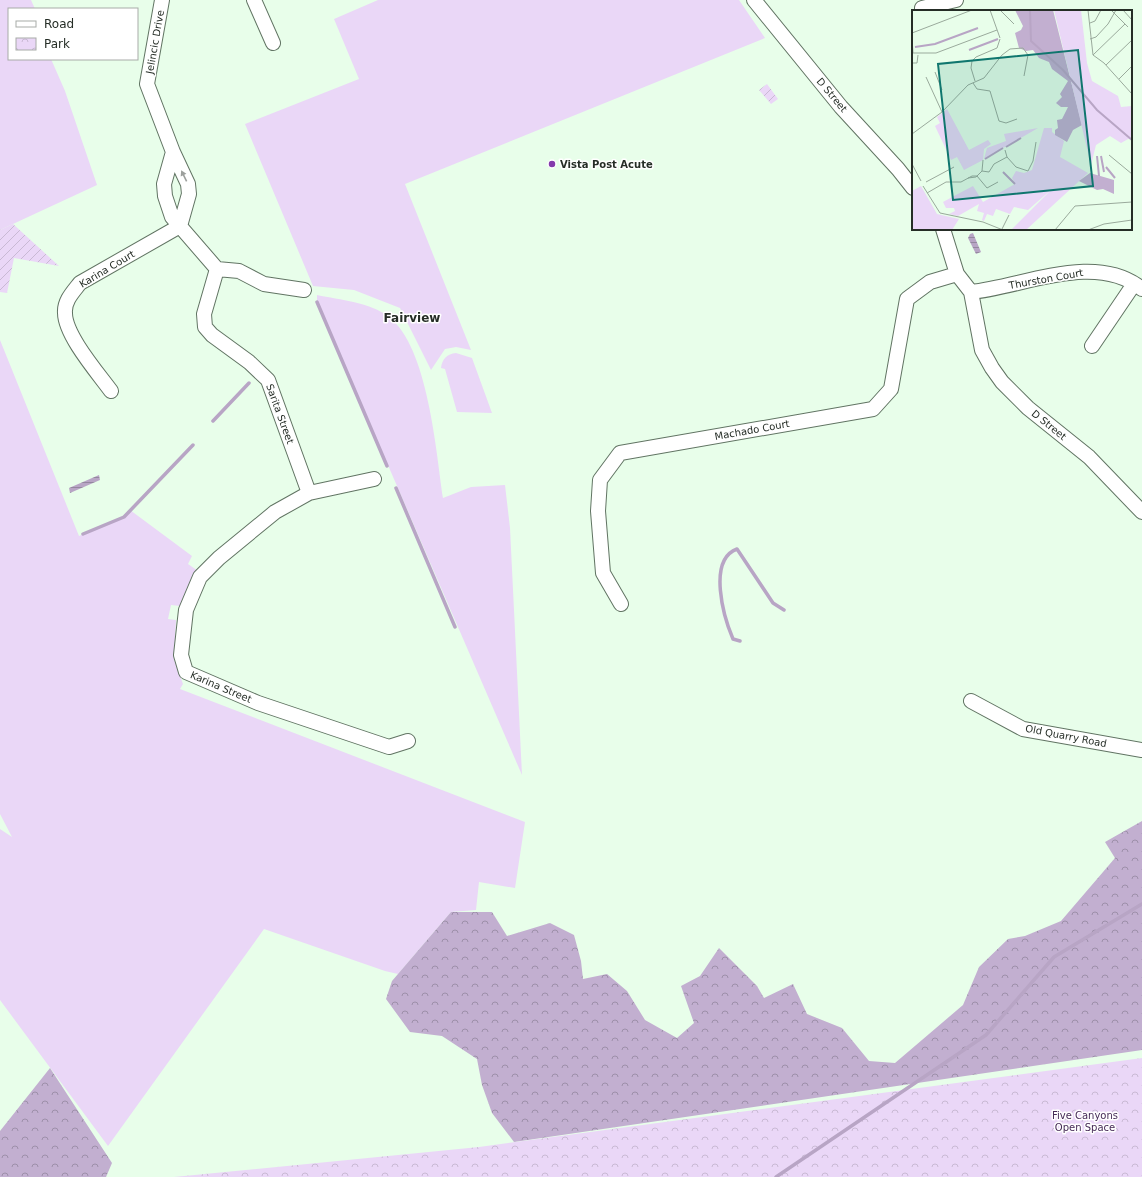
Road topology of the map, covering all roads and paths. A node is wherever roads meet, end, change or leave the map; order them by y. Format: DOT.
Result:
graph roads {
  1 [pos="162,0"];
  2 [pos="254,0"];
  3 [pos="754,0"];
  4 [pos="956,0"];
  5 [pos="922,8"];
  6 [pos="273,42"];
  7 [pos="173,152"];
  8 [pos="912,187"];
  9 [pos="166,200"];
  10 [pos="187,200"];
  11 [pos="180,226"];
  12 [pos="944,230"];
  13 [pos="217,268"];
  14 [pos="957,274"];
  15 [pos="1138,287"];
  16 [pos="304,290"];
  17 [pos="971,292"];
  18 [pos="1092,346"];
  19 [pos="111,391"];
  20 [pos="374,479"];
  21 [pos="309,493"];
  22 [pos="1142,512"];
  23 [pos="621,604"];
  24 [pos="971,701"];
  25 [pos="408,741"];
  26 [pos="1142,750"];
  1 -- 7 [label="street, Jelincic Drive"];
  2 -- 6 [label="street"];
  3 -- 8 [label="street, D Street"];
  4 -- 5 [label="street"];
  7 -- 9 [label="street"];
  10 -- 7 [label="street, Jelincic Drive, one-way"];
  9 -- 10 [label="street"];
  9 -- 11 [label="street"];
  10 -- 11 [label="street, Jelincic Drive"];
  11 -- 13 [label="street"];
  11 -- 19 [label="street, Karina Court"];
  12 -- 14 [label="street"];
  13 -- 16 [label="street"];
  13 -- 21 [label="street, Sarita Street"];
  14 -- 17 [label="street"];
  14 -- 23 [label="street, Machado Court"];
  15 -- 17 [label="street, Thurston Court"];
  15 -- 18 [label="street"];
  17 -- 22 [label="street, D Street"];
  20 -- 21 [label="street, Karina Street"];
  21 -- 25 [label="street, Karina Street"];
  24 -- 26 [label="street, Old Quarry Road"];
}
